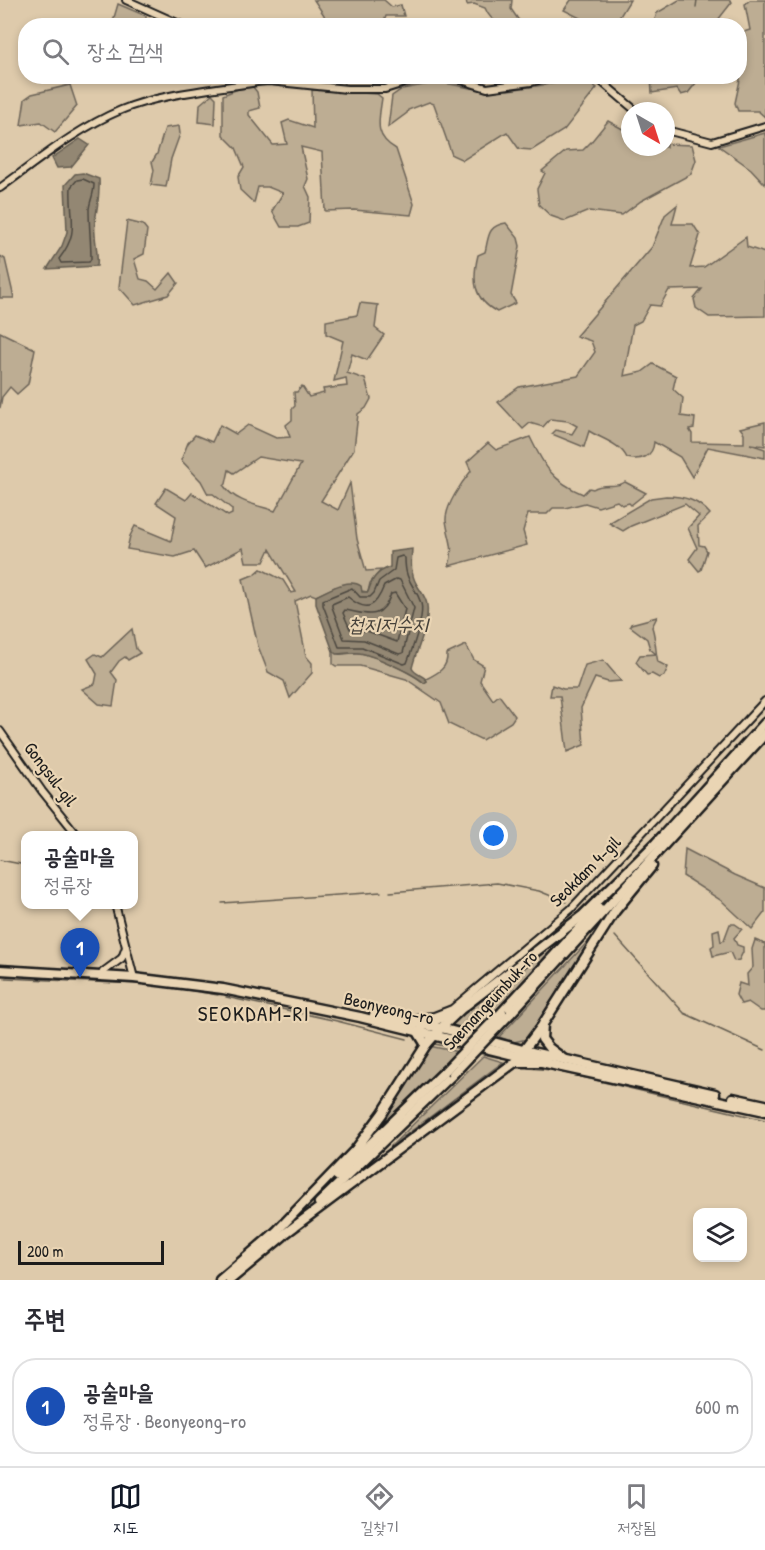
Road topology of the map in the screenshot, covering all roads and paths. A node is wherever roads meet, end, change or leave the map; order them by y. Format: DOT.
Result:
graph roads {
  1 [pos="126,0"];
  2 [pos="166,18"];
  3 [pos="231,84"];
  4 [pos="298,84"];
  5 [pos="401,84"];
  6 [pos="474,84"];
  7 [pos="516,84"];
  8 [pos="604,84"];
  9 [pos="625,102"];
  10 [pos="765,126"];
  11 [pos="675,132"];
  12 [pos="0,188"];
  13 [pos="765,701"];
  14 [pos="765,723"];
  15 [pos="0,731"];
  16 [pos="765,734"];
  17 [pos="693,814"];
  18 [pos="74,831"];
  19 [pos="659,840"];
  20 [pos="116,909"];
  21 [pos="127,947"];
  22 [pos="0,964"];
  23 [pos="0,970"];
  24 [pos="104,972"];
  25 [pos="133,975"];
  26 [pos="461,1009"];
  27 [pos="506,1013"];
  28 [pos="398,1020"];
  29 [pos="543,1024"];
  30 [pos="420,1029"];
  31 [pos="437,1031"];
  32 [pos="426,1045"];
  33 [pos="519,1056"];
  34 [pos="561,1057"];
  35 [pos="765,1105"];
  36 [pos="765,1111"];
  37 [pos="276,1237"];
  38 [pos="219,1280"];
  39 [pos="230,1280"];
  1 -- 2 [label="street"];
  3 -- 12 [label="street"];
  4 -- 5 [label="street"];
  6 -- 7 [label="street"];
  8 -- 9 [label="street"];
  10 -- 11 [label="street"];
  13 -- 28 [label="street, Seokdam 4-gil"];
  14 -- 19 [label="main road, Saemangeumbuk-ro"];
  15 -- 18 [label="street, Gongsul-gil"];
  16 -- 17 [label="main road, Saemangeumbuk-ro"];
  17 -- 27 [label="main road, Saemangeumbuk-ro"];
  17 -- 29 [label="main road"];
  19 -- 26 [label="main road"];
  19 -- 27 [label="main road, Saemangeumbuk-ro"];
  20 -- 21 [label="street"];
  21 -- 24 [label="street"];
  21 -- 25 [label="street"];
  22 -- 24 [label="main road, Beonyeong-ro"];
  23 -- 25 [label="main road, Beonyeong-ro"];
  24 -- 25 [label="main road, Beonyeong-ro"];
  25 -- 28 [label="main road, Beonyeong-ro"];
  25 -- 30 [label="main road, Beonyeong-ro"];
  26 -- 30 [label="main road"];
  26 -- 31 [label="main road"];
  27 -- 37 [label="main road, Saemangeumbuk-ro, bridge"];
  28 -- 30 [label="main road, Beonyeong-ro"];
  29 -- 33 [label="main road"];
  29 -- 34 [label="main road"];
  30 -- 31 [label="main road, Beonyeong-ro"];
  30 -- 32 [label="main road"];
  31 -- 32 [label="main road"];
  31 -- 33 [label="main road, Beonyeong-ro"];
  32 -- 37 [label="main road"];
  33 -- 34 [label="main road, Beonyeong-ro"];
  33 -- 36 [label="main road"];
  33 -- 37 [label="main road"];
  34 -- 35 [label="main road, Beonyeong-ro"];
  37 -- 38 [label="main road, Saemangeumbuk-ro"];
  37 -- 39 [label="main road, Saemangeumbuk-ro"];
}
